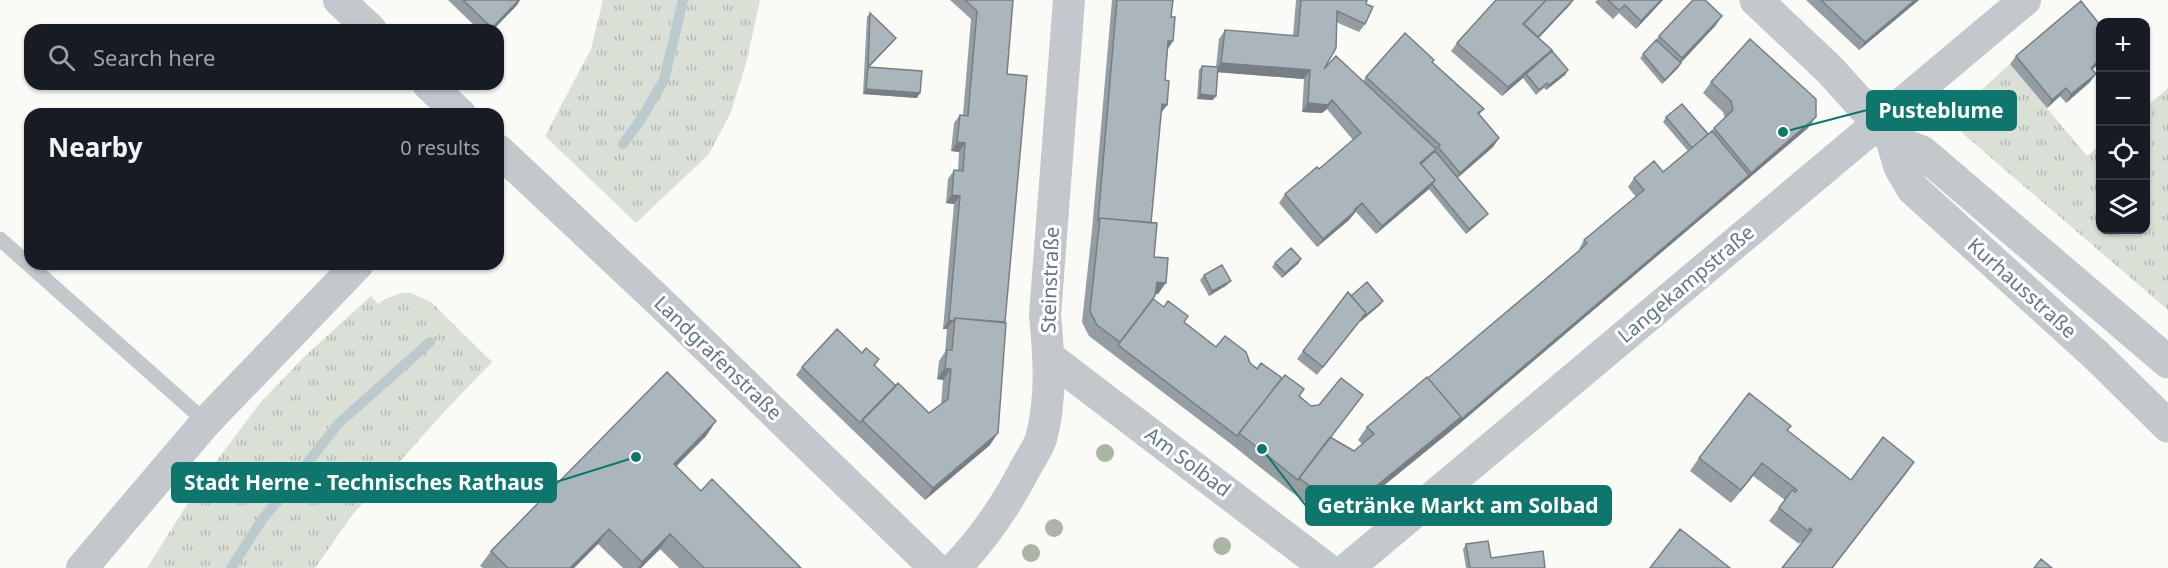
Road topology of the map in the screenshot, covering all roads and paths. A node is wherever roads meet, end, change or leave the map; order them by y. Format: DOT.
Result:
graph roads {
  1 [pos="339,0"];
  2 [pos="1069,0"];
  3 [pos="1756,0"];
  4 [pos="2025,0"];
  5 [pos="365,24"];
  6 [pos="434,90"];
  7 [pos="454,108"];
  8 [pos="1885,132"];
  9 [pos="504,156"];
  10 [pos="0,239"];
  11 [pos="24,260"];
  12 [pos="35,270"];
  13 [pos="352,270"];
  14 [pos="1049,357"];
  15 [pos="2168,362"];
  16 [pos="206,422"];
  17 [pos="2168,426"];
  18 [pos="82,568"];
  19 [pos="935,568"];
  20 [pos="955,568"];
  21 [pos="1326,568"];
  22 [pos="1348,568"];
  1 -- 5 [label="street"];
  2 -- 14 [label="street, Steinstraße"];
  3 -- 8 [label="street, Kurhausstraße"];
  4 -- 8 [label="street, Langekampstraße"];
  6 -- 7 [label="street"];
  8 -- 15 [label="street, Kurhausstraße"];
  8 -- 17 [label="street, Kurhausstraße"];
  8 -- 22 [label="street, Langekampstraße"];
  9 -- 19 [label="street, Landgrafenstraße"];
  10 -- 11 [label="lane"];
  12 -- 16 [label="lane"];
  13 -- 16 [label="street"];
  14 -- 20 [label="street, Steinstraße"];
  14 -- 21 [label="street, Am Solbad"];
  16 -- 18 [label="street"];
}
